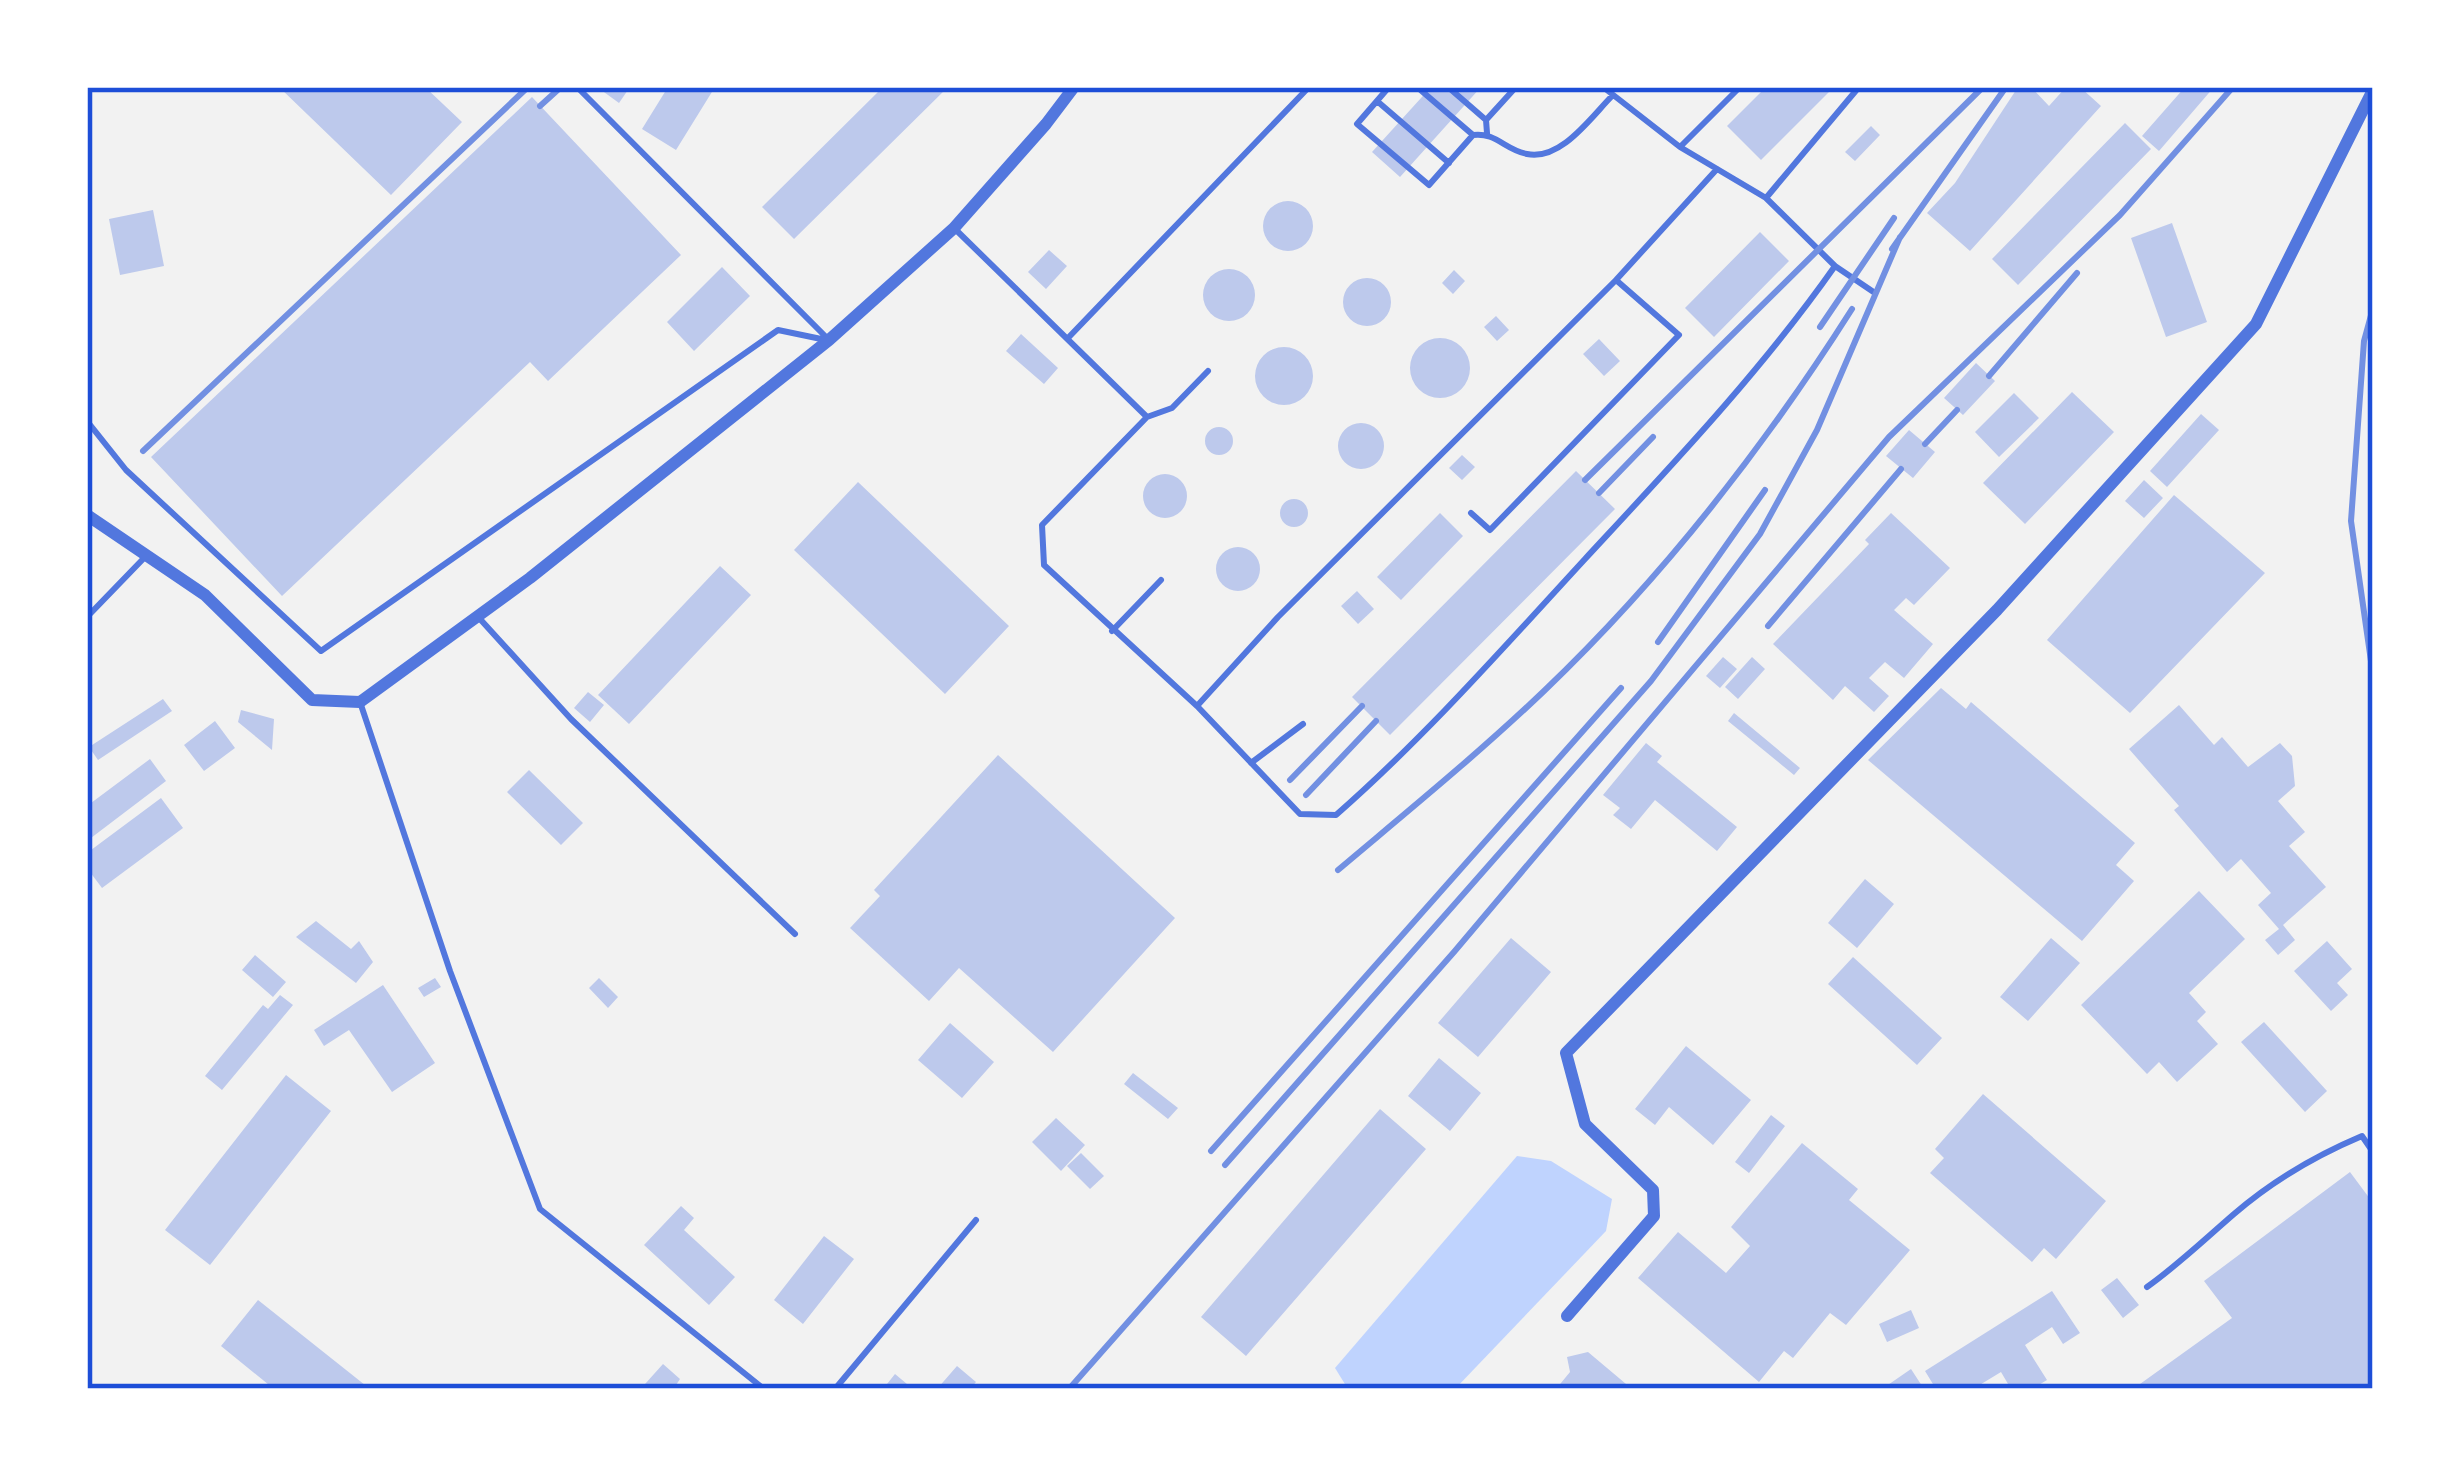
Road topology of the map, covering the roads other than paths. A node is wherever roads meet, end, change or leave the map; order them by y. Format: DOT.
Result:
graph roads {
  1 [pos="577,87"];
  2 [pos="1074,87"];
  3 [pos="1309,87"];
  4 [pos="1389,87"];
  5 [pos="1417,87"];
  6 [pos="1448,87"];
  7 [pos="1604,87"];
  8 [pos="1740,87"];
  9 [pos="1859,87"];
  10 [pos="1514,88"];
  11 [pos="2373,90"];
  12 [pos="1612,96"];
  13 [pos="1377,101"];
  14 [pos="1486,120"];
  15 [pos="1487,133"];
  16 [pos="1473,135"];
  17 [pos="1680,147"];
  18 [pos="1448,163"];
  19 [pos="1717,169"];
  20 [pos="1766,198"];
  21 [pos="954,228"];
  22 [pos="1835,266"];
  23 [pos="1616,280"];
  24 [pos="1875,292"];
  25 [pos="1068,338"];
  26 [pos="830,340"];
  27 [pos="1208,371"];
  28 [pos="1147,417"];
  29 [pos="87,422"];
  30 [pos="1471,513"];
  31 [pos="87,514"];
  32 [pos="148,555"];
  33 [pos="1161,580"];
  34 [pos="477,616"];
  35 [pos="87,617"];
  36 [pos="1112,631"];
  37 [pos="360,702"];
  38 [pos="1197,706"];
  39 [pos="1304,724"];
  40 [pos="1251,763"];
  41 [pos="795,934"];
  42 [pos="2373,1152"];
  43 [pos="976,1220"];
  44 [pos="2147,1287"];
  45 [pos="1567,1316"];
  46 [pos="764,1389"];
  47 [pos="835,1389"];
  1 -- 26 [label="lane"];
  2 -- 21 [label="street"];
  3 -- 25 [label="lane"];
  4 -- 13 [label="lane"];
  5 -- 16 [label="lane"];
  6 -- 14 [label="lane"];
  7 -- 12 [label="lane"];
  8 -- 17 [label="lane"];
  9 -- 20 [label="lane"];
  10 -- 14 [label="lane"];
  11 -- 45 [label="street"];
  12 -- 15 [label="lane"];
  12 -- 17 [label="lane"];
  13 -- 18 [label="lane"];
  13 -- 18 [label="lane"];
  14 -- 15 [label="lane"];
  15 -- 16 [label="lane"];
  16 -- 18 [label="lane"];
  17 -- 19 [label="lane"];
  19 -- 20 [label="lane"];
  19 -- 23 [label="lane"];
  20 -- 22 [label="lane"];
  21 -- 25 [label="lane"];
  21 -- 26 [label="street"];
  22 -- 24 [label="lane"];
  22 -- 40 [label="lane"];
  23 -- 30 [label="lane"];
  23 -- 38 [label="lane"];
  25 -- 28 [label="lane"];
  26 -- 29 [label="lane"];
  26 -- 34 [label="street"];
  27 -- 28 [label="lane"];
  28 -- 36 [label="lane"];
  31 -- 32 [label="street"];
  32 -- 35 [label="lane"];
  32 -- 37 [label="street"];
  33 -- 36 [label="lane"];
  34 -- 37 [label="street"];
  34 -- 41 [label="lane"];
  36 -- 38 [label="lane"];
  37 -- 46 [label="lane"];
  38 -- 40 [label="lane"];
  39 -- 40 [label="lane"];
  42 -- 44 [label="lane"];
  43 -- 47 [label="lane"];
}
